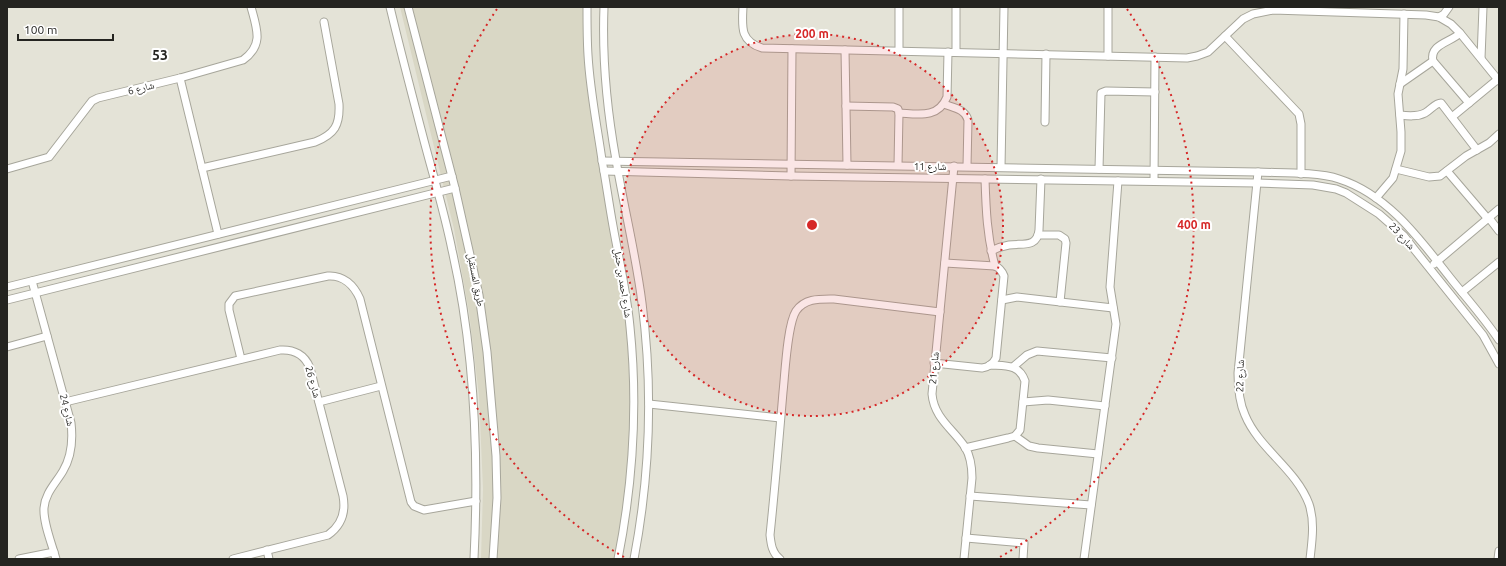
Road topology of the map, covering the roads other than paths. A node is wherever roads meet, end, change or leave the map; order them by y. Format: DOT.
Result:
graph roads {
  1 [pos="251,7"];
  2 [pos="390,7"];
  3 [pos="408,7"];
  4 [pos="587,7"];
  5 [pos="604,7"];
  6 [pos="743,7"];
  7 [pos="899,7"];
  8 [pos="956,7"];
  9 [pos="1004,7"];
  10 [pos="1108,7"];
  11 [pos="1449,7"];
  12 [pos="1483,7"];
  13 [pos="1298,9"];
  14 [pos="1402,12"];
  15 [pos="1439,17"];
  16 [pos="324,22"];
  17 [pos="1460,33"];
  18 [pos="1225,36"];
  19 [pos="792,49"];
  20 [pos="846,50"];
  21 [pos="899,51"];
  22 [pos="952,52"];
  23 [pos="1003,53"];
  24 [pos="1046,54"];
  25 [pos="1108,56"];
  26 [pos="1155,57"];
  27 [pos="1481,58"];
  28 [pos="1433,61"];
  29 [pos="180,78"];
  30 [pos="1498,80"];
  31 [pos="1400,84"];
  32 [pos="1155,92"];
  33 [pos="1469,103"];
  34 [pos="944,104"];
  35 [pos="846,106"];
  36 [pos="899,113"];
  37 [pos="1400,115"];
  38 [pos="1452,117"];
  39 [pos="1045,122"];
  40 [pos="1499,134"];
  41 [pos="1477,150"];
  42 [pos="602,161"];
  43 [pos="616,161"];
  44 [pos="642,161"];
  45 [pos="791,165"];
  46 [pos="847,165"];
  47 [pos="898,165"];
  48 [pos="954,166"];
  49 [pos="967,166"];
  50 [pos="1001,167"];
  51 [pos="202,168"];
  52 [pos="7,169"];
  53 [pos="1099,169"];
  54 [pos="1396,169"];
  55 [pos="1154,170"];
  56 [pos="604,171"];
  57 [pos="618,171"];
  58 [pos="1447,171"];
  59 [pos="643,172"];
  60 [pos="1258,172"];
  61 [pos="1301,174"];
  62 [pos="452,176"];
  63 [pos="791,176"];
  64 [pos="953,178"];
  65 [pos="985,178"];
  66 [pos="1041,179"];
  67 [pos="434,180"];
  68 [pos="1118,181"];
  69 [pos="1154,181"];
  70 [pos="1257,183"];
  71 [pos="455,188"];
  72 [pos="438,191"];
  73 [pos="1376,198"];
  74 [pos="1499,210"];
  75 [pos="1488,218"];
  76 [pos="1499,231"];
  77 [pos="218,234"];
  78 [pos="1038,235"];
  79 [pos="198,239"];
  80 [pos="201,251"];
  81 [pos="991,251"];
  82 [pos="1437,261"];
  83 [pos="1499,262"];
  84 [pos="945,263"];
  85 [pos="995,266"];
  86 [pos="1429,268"];
  87 [pos="32,281"];
  88 [pos="7,287"];
  89 [pos="35,292"];
  90 [pos="1462,292"];
  91 [pos="7,300"];
  92 [pos="1002,300"];
  93 [pos="1060,302"];
  94 [pos="1113,308"];
  95 [pos="940,312"];
  96 [pos="47,336"];
  97 [pos="1499,340"];
  98 [pos="7,347"];
  99 [pos="1112,358"];
  100 [pos="241,359"];
  101 [pos="934,363"];
  102 [pos="1499,364"];
  103 [pos="990,365"];
  104 [pos="1013,367"];
  105 [pos="381,386"];
  106 [pos="66,402"];
  107 [pos="319,402"];
  108 [pos="1023,402"];
  109 [pos="649,404"];
  110 [pos="1105,406"];
  111 [pos="780,418"];
  112 [pos="1015,436"];
  113 [pos="965,448"];
  114 [pos="1098,454"];
  115 [pos="970,496"];
  116 [pos="476,501"];
  117 [pos="1091,505"];
  118 [pos="966,538"];
  119 [pos="267,550"];
  120 [pos="1499,551"];
  121 [pos="55,555"];
  122 [pos="19,559"];
  123 [pos="233,559"];
  124 [pos="269,559"];
  125 [pos="474,559"];
  126 [pos="493,559"];
  127 [pos="618,559"];
  128 [pos="634,559"];
  129 [pos="780,559"];
  130 [pos="964,559"];
  131 [pos="1023,559"];
  132 [pos="1084,559"];
  133 [pos="1310,559"];
  134 [pos="1498,559"];
  1 -- 29 [label="street, شارع 6"];
  2 -- 67 [label="street, طريق المستقبل"];
  3 -- 62 [label="street, طريق المستقبل"];
  4 -- 42 [label="street, شارع احمد بن حنبل"];
  5 -- 43 [label="street, شارع احمد بن حنبل"];
  6 -- 19 [label="street"];
  7 -- 21 [label="street"];
  8 -- 22 [label="street"];
  9 -- 23 [label="street"];
  10 -- 25 [label="street"];
  11 -- 15 [label="street"];
  12 -- 27 [label="street"];
  13 -- 14 [label="street"];
  13 -- 18 [label="street"];
  14 -- 15 [label="street"];
  14 -- 31 [label="street"];
  15 -- 17 [label="street"];
  16 -- 51 [label="street"];
  17 -- 27 [label="street"];
  17 -- 28 [label="street"];
  18 -- 26 [label="street"];
  18 -- 61 [label="street"];
  19 -- 20 [label="street"];
  19 -- 45 [label="street"];
  20 -- 21 [label="street"];
  20 -- 35 [label="street"];
  21 -- 22 [label="street"];
  22 -- 23 [label="street"];
  22 -- 34 [label="street"];
  23 -- 24 [label="street"];
  23 -- 50 [label="street"];
  24 -- 25 [label="street"];
  24 -- 39 [label="street"];
  25 -- 26 [label="street"];
  26 -- 32 [label="street"];
  27 -- 30 [label="street"];
  28 -- 31 [label="street"];
  28 -- 33 [label="street"];
  29 -- 51 [label="street"];
  29 -- 52 [label="street, شارع 6"];
  30 -- 33 [label="street"];
  31 -- 37 [label="street"];
  32 -- 53 [label="street"];
  32 -- 55 [label="street"];
  33 -- 38 [label="street"];
  34 -- 36 [label="street"];
  34 -- 49 [label="street"];
  35 -- 36 [label="street"];
  35 -- 46 [label="street"];
  36 -- 47 [label="street"];
  37 -- 38 [label="street"];
  37 -- 54 [label="street"];
  38 -- 41 [label="street"];
  40 -- 41 [label="street"];
  41 -- 58 [label="street"];
  42 -- 43 [label="street, شارع 11"];
  42 -- 56 [label="street, شارع احمد بن حنبل"];
  43 -- 44 [label="street, شارع 11"];
  43 -- 57 [label="street, شارع احمد بن حنبل"];
  44 -- 45 [label="street, شارع 11"];
  44 -- 59 [label="street"];
  45 -- 46 [label="street, شارع 11"];
  45 -- 63 [label="street"];
  46 -- 47 [label="street, شارع 11"];
  47 -- 48 [label="street, شارع 11"];
  48 -- 49 [label="street, شارع 11"];
  48 -- 64 [label="street, شارع 21"];
  49 -- 50 [label="street, شارع 11"];
  50 -- 53 [label="street, شارع 11"];
  51 -- 77 [label="street"];
  53 -- 55 [label="street, شارع 11"];
  54 -- 58 [label="street"];
  54 -- 73 [label="street"];
  55 -- 60 [label="street, شارع 11"];
  55 -- 69 [label="street"];
  56 -- 57 [label="street, شارع 11"];
  56 -- 127 [label="street, شارع احمد بن حنبل"];
  57 -- 59 [label="street, شارع 11"];
  57 -- 109 [label="street, شارع احمد بن حنبل"];
  58 -- 75 [label="street"];
  59 -- 63 [label="street, شارع 11"];
  60 -- 61 [label="street, شارع 23"];
  60 -- 70 [label="street, شارع 22"];
  61 -- 73 [label="street, شارع 23"];
  62 -- 67 [label="street"];
  62 -- 71 [label="street, طريق المستقبل"];
  63 -- 64 [label="street, شارع 11"];
  64 -- 65 [label="street, شارع 11"];
  64 -- 84 [label="street, شارع 21"];
  65 -- 66 [label="street, شارع 11"];
  65 -- 81 [label="street"];
  66 -- 68 [label="street, شارع 11"];
  66 -- 78 [label="street"];
  67 -- 72 [label="street, طريق المستقبل"];
  67 -- 77 [label="street"];
  68 -- 69 [label="street, شارع 11"];
  68 -- 94 [label="street"];
  69 -- 70 [label="street, شارع 11"];
  70 -- 86 [label="street, شارع 23"];
  70 -- 133 [label="street, شارع 22"];
  71 -- 72 [label="street"];
  71 -- 126 [label="street, طريق المستقبل"];
  72 -- 80 [label="street"];
  72 -- 116 [label="street, طريق المستقبل"];
  73 -- 82 [label="street, شارع 23"];
  74 -- 75 [label="street"];
  75 -- 76 [label="street"];
  75 -- 82 [label="street"];
  77 -- 79 [label="street"];
  78 -- 81 [label="street"];
  78 -- 93 [label="street"];
  79 -- 80 [label="street"];
  79 -- 87 [label="street"];
  80 -- 89 [label="street"];
  81 -- 85 [label="street"];
  82 -- 86 [label="street"];
  82 -- 90 [label="street, شارع 23"];
  83 -- 90 [label="street"];
  84 -- 85 [label="street"];
  84 -- 95 [label="street, شارع 21"];
  85 -- 92 [label="street"];
  86 -- 102 [label="street, شارع 23"];
  87 -- 88 [label="street"];
  87 -- 89 [label="street, شارع 24"];
  89 -- 91 [label="street"];
  89 -- 96 [label="street, شارع 24"];
  90 -- 97 [label="street, شارع 23"];
  92 -- 93 [label="street"];
  92 -- 103 [label="street"];
  93 -- 94 [label="street"];
  94 -- 99 [label="street"];
  95 -- 101 [label="street, شارع 21"];
  95 -- 111 [label="street"];
  96 -- 98 [label="street"];
  96 -- 106 [label="street, شارع 24"];
  99 -- 104 [label="street"];
  99 -- 110 [label="street"];
  100 -- 105 [label="street"];
  100 -- 106 [label="street, شارع 26"];
  100 -- 107 [label="street, شارع 26"];
  101 -- 103 [label="street"];
  101 -- 113 [label="street, شارع 21"];
  103 -- 104 [label="street"];
  104 -- 108 [label="street"];
  105 -- 107 [label="street"];
  105 -- 116 [label="street"];
  106 -- 121 [label="street, شارع 24"];
  107 -- 119 [label="street, شارع 26"];
  108 -- 110 [label="street"];
  108 -- 112 [label="street"];
  109 -- 111 [label="street"];
  109 -- 128 [label="street, شارع احمد بن حنبل"];
  110 -- 114 [label="street"];
  111 -- 129 [label="street"];
  112 -- 113 [label="street"];
  112 -- 114 [label="street"];
  113 -- 115 [label="street, شارع 21"];
  114 -- 117 [label="street"];
  115 -- 117 [label="street"];
  115 -- 118 [label="street, شارع 21"];
  116 -- 125 [label="street, طريق المستقبل"];
  117 -- 132 [label="street"];
  118 -- 130 [label="street, شارع 21"];
  118 -- 131 [label="street"];
  119 -- 123 [label="street"];
  119 -- 124 [label="street"];
  120 -- 134 [label="street"];
  121 -- 122 [label="street"];
}
